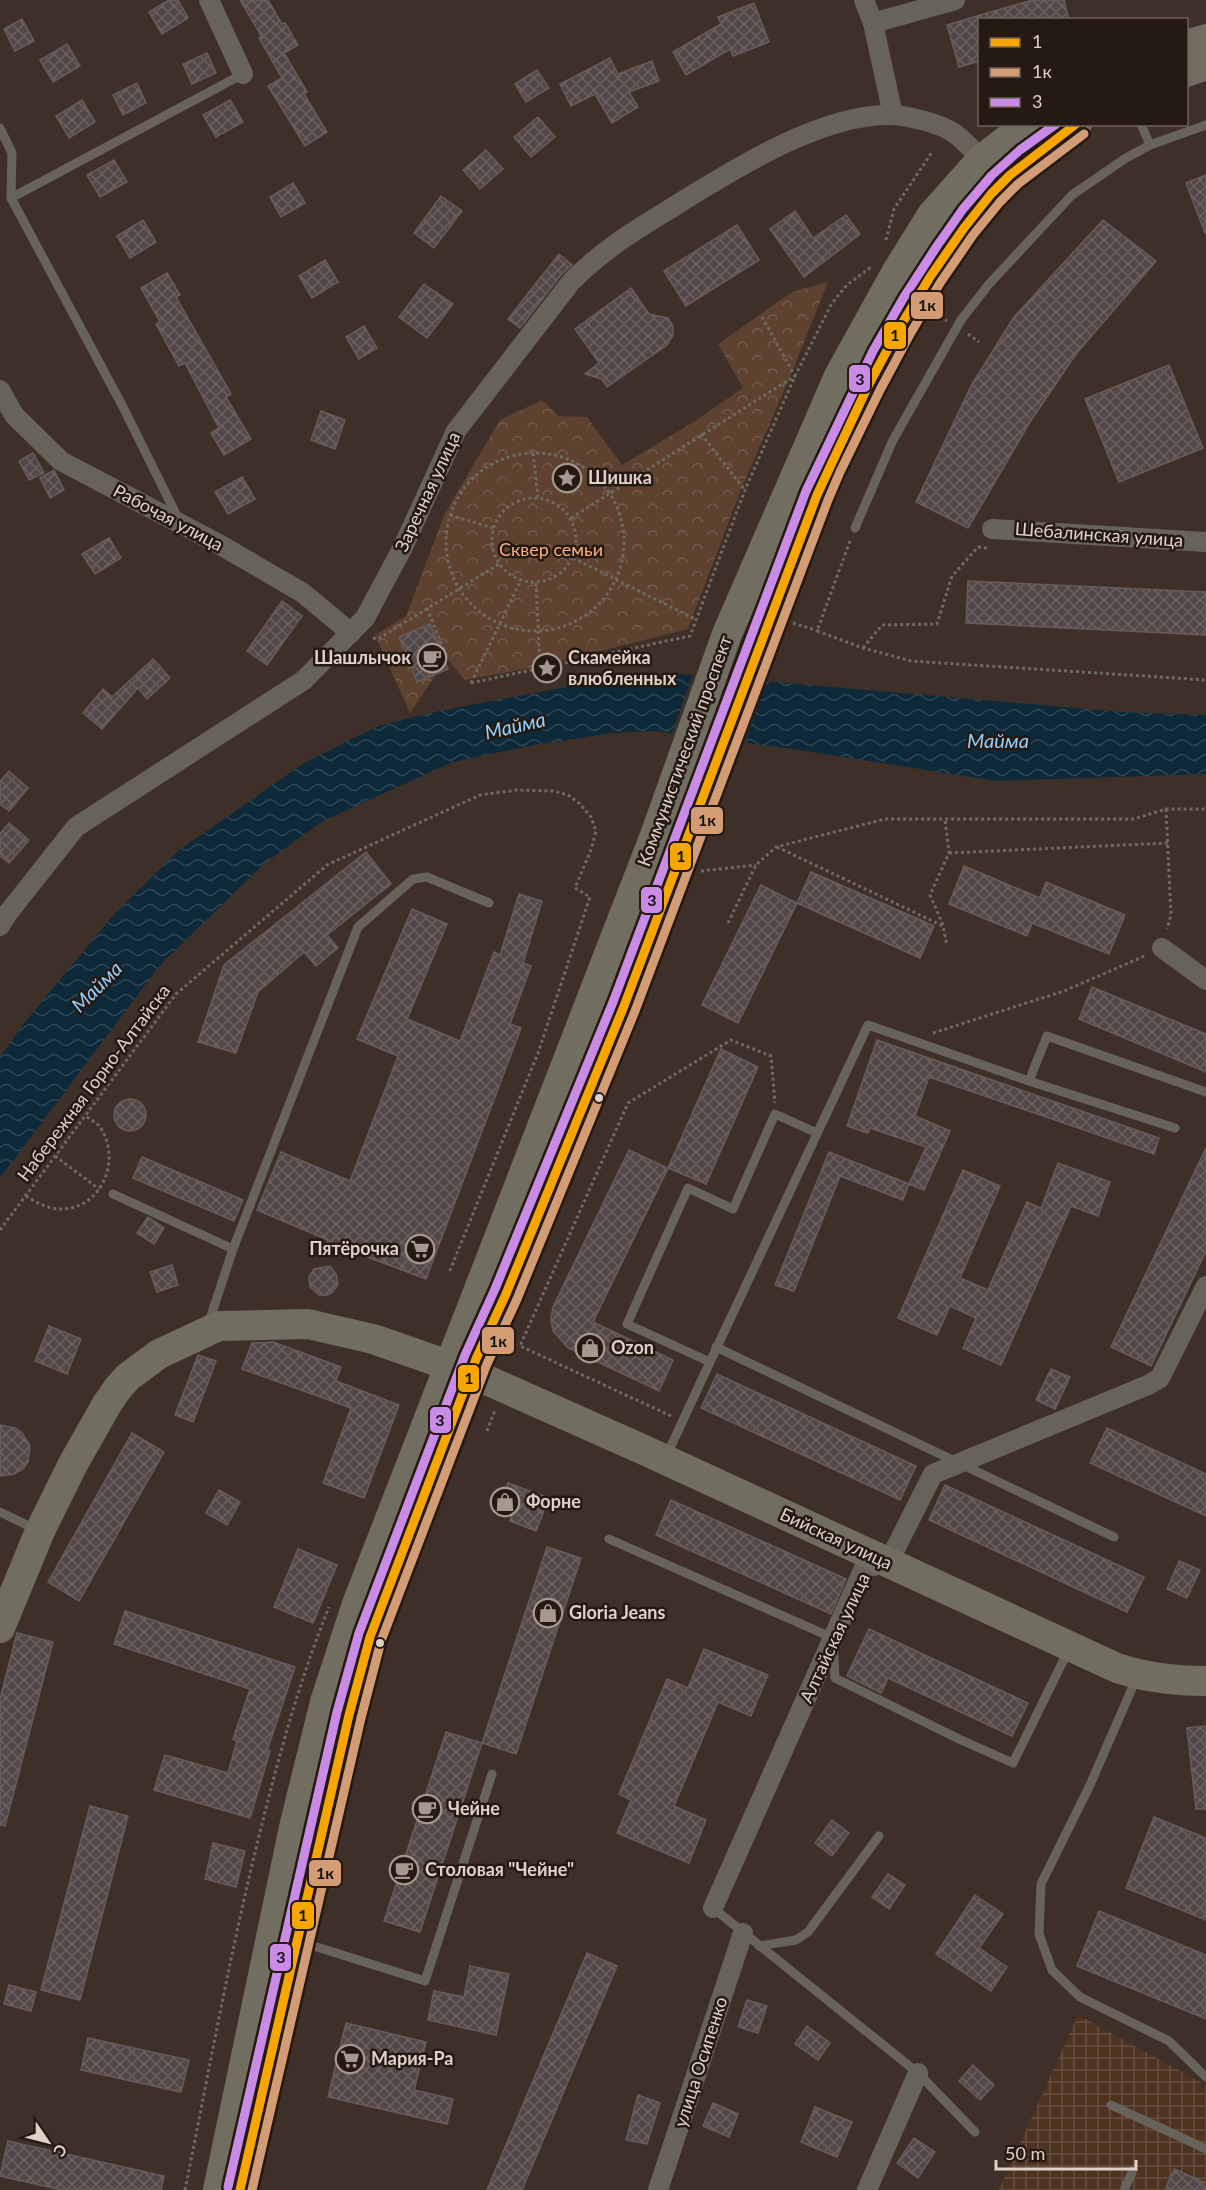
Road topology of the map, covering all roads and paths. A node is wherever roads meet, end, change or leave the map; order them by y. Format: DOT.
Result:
graph roads {
  1 [pos="209,0"];
  2 [pos="864,0"];
  3 [pos="955,0"];
  4 [pos="873,23"];
  5 [pos="1206,39"];
  6 [pos="1188,44"];
  7 [pos="1206,65"];
  8 [pos="1188,71"];
  9 [pos="243,74"];
  10 [pos="893,115"];
  11 [pos="1206,124"];
  12 [pos="1025,126"];
  13 [pos="1074,126"];
  14 [pos="1143,126"];
  15 [pos="0,128"];
  16 [pos="1150,145"];
  17 [pos="932,152"];
  18 [pos="981,160"];
  19 [pos="1002,183"];
  20 [pos="11,198"];
  21 [pos="886,243"];
  22 [pos="875,260"];
  23 [pos="929,309"];
  24 [pos="760,315"];
  25 [pos="957,327"];
  26 [pos="795,376"];
  27 [pos="0,390"];
  28 [pos="700,434"];
  29 [pos="533,453"];
  30 [pos="745,490"];
  31 [pos="609,492"];
  32 [pos="538,498"];
  33 [pos="450,515"];
  34 [pos="571,518"];
  35 [pos="181,525"];
  36 [pos="493,528"];
  37 [pos="855,528"];
  38 [pos="990,538"];
  39 [pos="1206,542"];
  40 [pos="573,558"];
  41 [pos="499,564"];
  42 [pos="520,580"];
  43 [pos="616,580"];
  44 [pos="536,582"];
  45 [pos="459,589"];
  46 [pos="428,608"];
  47 [pos="697,620"];
  48 [pos="498,624"];
  49 [pos="774,629"];
  50 [pos="538,632"];
  51 [pos="820,632"];
  52 [pos="351,633"];
  53 [pos="864,648"];
  54 [pos="447,658"];
  55 [pos="540,668"];
  56 [pos="1206,680"];
  57 [pos="1166,809"];
  58 [pos="1206,809"];
  59 [pos="945,819"];
  60 [pos="1168,843"];
  61 [pos="776,847"];
  62 [pos="949,853"];
  63 [pos="691,858"];
  64 [pos="756,865"];
  65 [pos="489,903"];
  66 [pos="728,923"];
  67 [pos="0,926"];
  68 [pos="943,926"];
  69 [pos="947,946"];
  70 [pos="1162,948"];
  71 [pos="1206,980"];
  72 [pos="910,1040"];
  73 [pos="1029,1081"];
  74 [pos="1206,1092"];
  75 [pos="776,1114"];
  76 [pos="86,1116"];
  77 [pos="1175,1128"];
  78 [pos="818,1133"];
  79 [pos="55,1156"];
  80 [pos="99,1188"];
  81 [pos="113,1194"];
  82 [pos="26,1196"];
  83 [pos="0,1230"];
  84 [pos="234,1249"];
  85 [pos="449,1273"];
  86 [pos="1206,1286"];
  87 [pos="211,1316"];
  88 [pos="716,1347"];
  89 [pos="710,1362"];
  90 [pos="463,1363"];
  91 [pos="497,1405"];
  92 [pos="487,1431"];
  93 [pos="677,1434"];
  94 [pos="960,1463"];
  95 [pos="0,1512"];
  96 [pos="27,1525"];
  97 [pos="1114,1537"];
  98 [pos="609,1539"];
  99 [pos="892,1555"];
  100 [pos="0,1590"];
  101 [pos="0,1628"];
  102 [pos="833,1638"];
  103 [pos="1070,1646"];
  104 [pos="1206,1666"];
  105 [pos="1138,1675"];
  106 [pos="1206,1681"];
  107 [pos="492,1774"];
  108 [pos="879,1836"];
  109 [pos="713,1908"];
  110 [pos="743,1934"];
  111 [pos="298,1941"];
  112 [pos="759,1946"];
  113 [pos="918,2073"];
  114 [pos="1206,2077"];
  115 [pos="1111,2105"];
  116 [pos="975,2132"];
  117 [pos="1206,2149"];
  118 [pos="1132,2170"];
  119 [pos="218,2190"];
  120 [pos="240,2190"];
  121 [pos="658,2190"];
  122 [pos="867,2190"];
  123 [pos="1124,2190"];
  1 -- 9 [label="street"];
  2 -- 4 [label="street"];
  3 -- 4 [label="street"];
  4 -- 10 [label="street"];
  5 -- 6 [label="main road"];
  7 -- 8 [label="main road"];
  9 -- 20 [label="lane"];
  10 -- 18 [label="street, Заречная улица"];
  10 -- 52 [label="street, Заречная улица"];
  11 -- 16 [label="lane"];
  12 -- 18 [label="main road, Коммунистический проспект"];
  13 -- 19 [label="main road, Коммунистический проспект"];
  14 -- 16 [label="lane"];
  15 -- 20 [label="lane"];
  16 -- 25 [label="lane"];
  17 -- 21 [label="path"];
  18 -- 19 [label="street, Заречная улица"];
  18 -- 90 [label="main road, Коммунистический проспект"];
  19 -- 49 [label="main road, Коммунистический проспект"];
  20 -- 35 [label="lane"];
  22 -- 26 [label="path"];
  23 -- 25 [label="path"];
  24 -- 26 [label="path"];
  25 -- 37 [label="lane"];
  26 -- 28 [label="path"];
  26 -- 30 [label="path"];
  27 -- 35 [label="street, Рабочая улица"];
  28 -- 30 [label="path"];
  28 -- 31 [label="path"];
  29 -- 31 [label="path"];
  29 -- 32 [label="path"];
  29 -- 33 [label="path"];
  30 -- 47 [label="path"];
  31 -- 34 [label="path"];
  31 -- 43 [label="path"];
  32 -- 34 [label="path"];
  32 -- 36 [label="path"];
  33 -- 36 [label="path"];
  33 -- 45 [label="path"];
  34 -- 40 [label="path"];
  35 -- 52 [label="street, Рабочая улица"];
  36 -- 41 [label="path"];
  37 -- 51 [label="path"];
  38 -- 39 [label="street, Шебалинская улица"];
  38 -- 53 [label="path"];
  40 -- 43 [label="path"];
  40 -- 44 [label="path"];
  41 -- 42 [label="path"];
  41 -- 45 [label="path"];
  42 -- 44 [label="path"];
  42 -- 48 [label="path"];
  43 -- 47 [label="path"];
  43 -- 50 [label="path"];
  44 -- 50 [label="path"];
  45 -- 46 [label="path"];
  45 -- 48 [label="path"];
  46 -- 52 [label="path"];
  46 -- 54 [label="path"];
  47 -- 55 [label="path"];
  48 -- 50 [label="path"];
  48 -- 55 [label="path"];
  49 -- 51 [label="path"];
  49 -- 63 [label="main road, Коммунистический проспект"];
  50 -- 55 [label="path"];
  51 -- 53 [label="path"];
  52 -- 67 [label="street, Заречная улица"];
  53 -- 56 [label="path"];
  57 -- 58 [label="path"];
  57 -- 59 [label="path"];
  57 -- 60 [label="path"];
  59 -- 61 [label="path"];
  59 -- 62 [label="path"];
  60 -- 62 [label="path"];
  60 -- 70 [label="path"];
  61 -- 64 [label="path"];
  61 -- 68 [label="path"];
  62 -- 68 [label="path"];
  63 -- 64 [label="path"];
  63 -- 90 [label="main road, Коммунистический проспект"];
  64 -- 66 [label="path"];
  65 -- 84 [label="lane"];
  68 -- 69 [label="path"];
  70 -- 71 [label="street"];
  70 -- 72 [label="path"];
  72 -- 73 [label="lane"];
  72 -- 78 [label="lane"];
  73 -- 74 [label="lane"];
  73 -- 77 [label="lane"];
  75 -- 78 [label="lane"];
  75 -- 89 [label="lane"];
  75 -- 93 [label="path"];
  76 -- 79 [label="path, Набережная Горно-Алтайска"];
  76 -- 80 [label="path"];
  76 -- 85 [label="path, Набережная Горно-Алтайска"];
  78 -- 88 [label="lane"];
  79 -- 80 [label="path"];
  79 -- 82 [label="path, Набережная Горно-Алтайска"];
  80 -- 82 [label="path"];
  81 -- 84 [label="lane"];
  82 -- 83 [label="path, Набережная Горно-Алтайска"];
  84 -- 87 [label="lane"];
  86 -- 94 [label="street"];
  87 -- 90 [label="main road"];
  87 -- 96 [label="main road"];
  88 -- 89 [label="lane"];
  88 -- 94 [label="lane"];
  89 -- 93 [label="lane"];
  90 -- 93 [label="main road, Бийская улица"];
  90 -- 99 [label="main road, Бийская улица"];
  90 -- 101 [label="main road"];
  90 -- 111 [label="main road, Коммунистический проспект"];
  90 -- 119 [label="main road, Коммунистический проспект"];
  91 -- 92 [label="path"];
  93 -- 99 [label="main road, Бийская улица"];
  94 -- 97 [label="lane"];
  94 -- 99 [label="street"];
  95 -- 96 [label="lane"];
  96 -- 100 [label="main road"];
  98 -- 102 [label="lane"];
  99 -- 102 [label="street, Алтайская улица"];
  99 -- 103 [label="main road, Бийская улица"];
  99 -- 104 [label="main road, Бийская улица"];
  102 -- 103 [label="lane"];
  102 -- 109 [label="street, Алтайская улица"];
  103 -- 105 [label="main road, Бийская улица"];
  105 -- 106 [label="main road, Бийская улица"];
  105 -- 114 [label="lane"];
  107 -- 111 [label="lane"];
  108 -- 112 [label="lane"];
  109 -- 110 [label="lane"];
  110 -- 112 [label="lane"];
  110 -- 121 [label="street, улица Осипенко"];
  111 -- 120 [label="main road, Коммунистический проспект"];
  112 -- 113 [label="lane"];
  113 -- 116 [label="lane"];
  113 -- 122 [label="street"];
  115 -- 117 [label="lane"];
  118 -- 123 [label="lane"];
}
